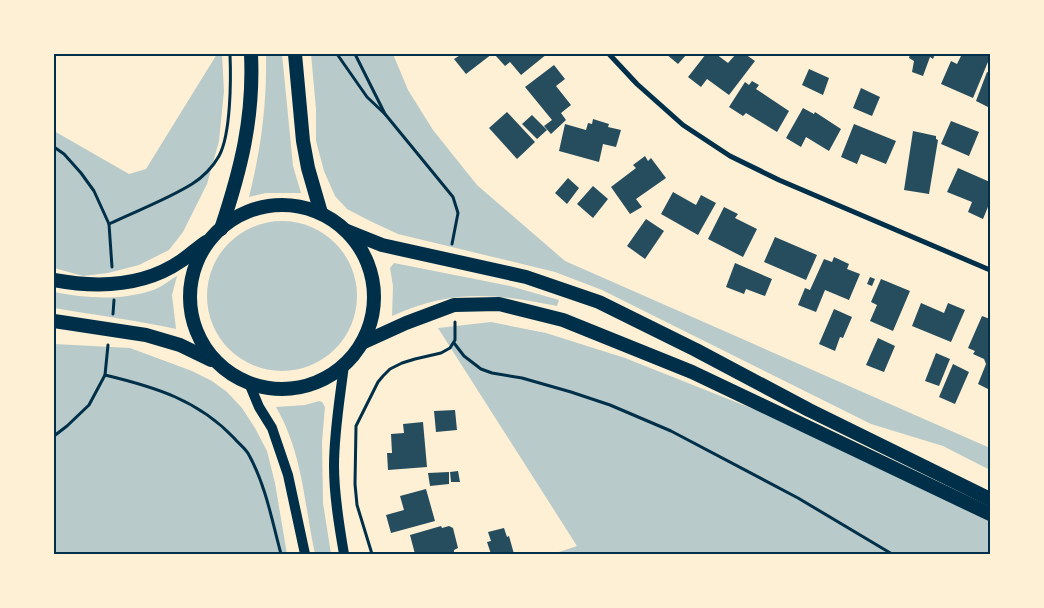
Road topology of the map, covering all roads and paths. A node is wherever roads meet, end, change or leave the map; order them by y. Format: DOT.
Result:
graph roads {
  1 [pos="230,54"];
  2 [pos="251,54"];
  3 [pos="295,54"];
  4 [pos="337,54"];
  5 [pos="355,54"];
  6 [pos="609,54"];
  7 [pos="385,114"];
  8 [pos="54,147"];
  9 [pos="320,213"];
  10 [pos="221,229"];
  11 [pos="347,231"];
  12 [pos="210,238"];
  13 [pos="449,260"];
  14 [pos="990,270"];
  15 [pos="54,280"];
  16 [pos="454,305"];
  17 [pos="54,321"];
  18 [pos="362,343"];
  19 [pos="454,343"];
  20 [pos="211,360"];
  21 [pos="344,365"];
  22 [pos="106,375"];
  23 [pos="249,383"];
  24 [pos="990,499"];
  25 [pos="990,514"];
  26 [pos="280,554"];
  27 [pos="305,554"];
  28 [pos="344,554"];
  29 [pos="372,554"];
  30 [pos="892,554"];
  1 -- 8 [label="path"];
  2 -- 10 [label="highway"];
  3 -- 9 [label="highway"];
  4 -- 7 [label="path"];
  5 -- 7 [label="path"];
  6 -- 14 [label="street"];
  7 -- 13 [label="path"];
  9 -- 10 [label="highway"];
  9 -- 11 [label="highway"];
  10 -- 12 [label="highway"];
  11 -- 13 [label="highway"];
  11 -- 18 [label="highway"];
  12 -- 15 [label="highway"];
  12 -- 20 [label="highway"];
  13 -- 24 [label="highway"];
  16 -- 18 [label="highway"];
  16 -- 19 [label="path"];
  16 -- 25 [label="highway"];
  17 -- 20 [label="highway"];
  18 -- 21 [label="highway"];
  19 -- 29 [label="path"];
  19 -- 30 [label="path"];
  20 -- 23 [label="highway"];
  21 -- 23 [label="highway"];
  21 -- 28 [label="main road"];
  22 -- 26 [label="path"];
  23 -- 27 [label="main road"];
}
